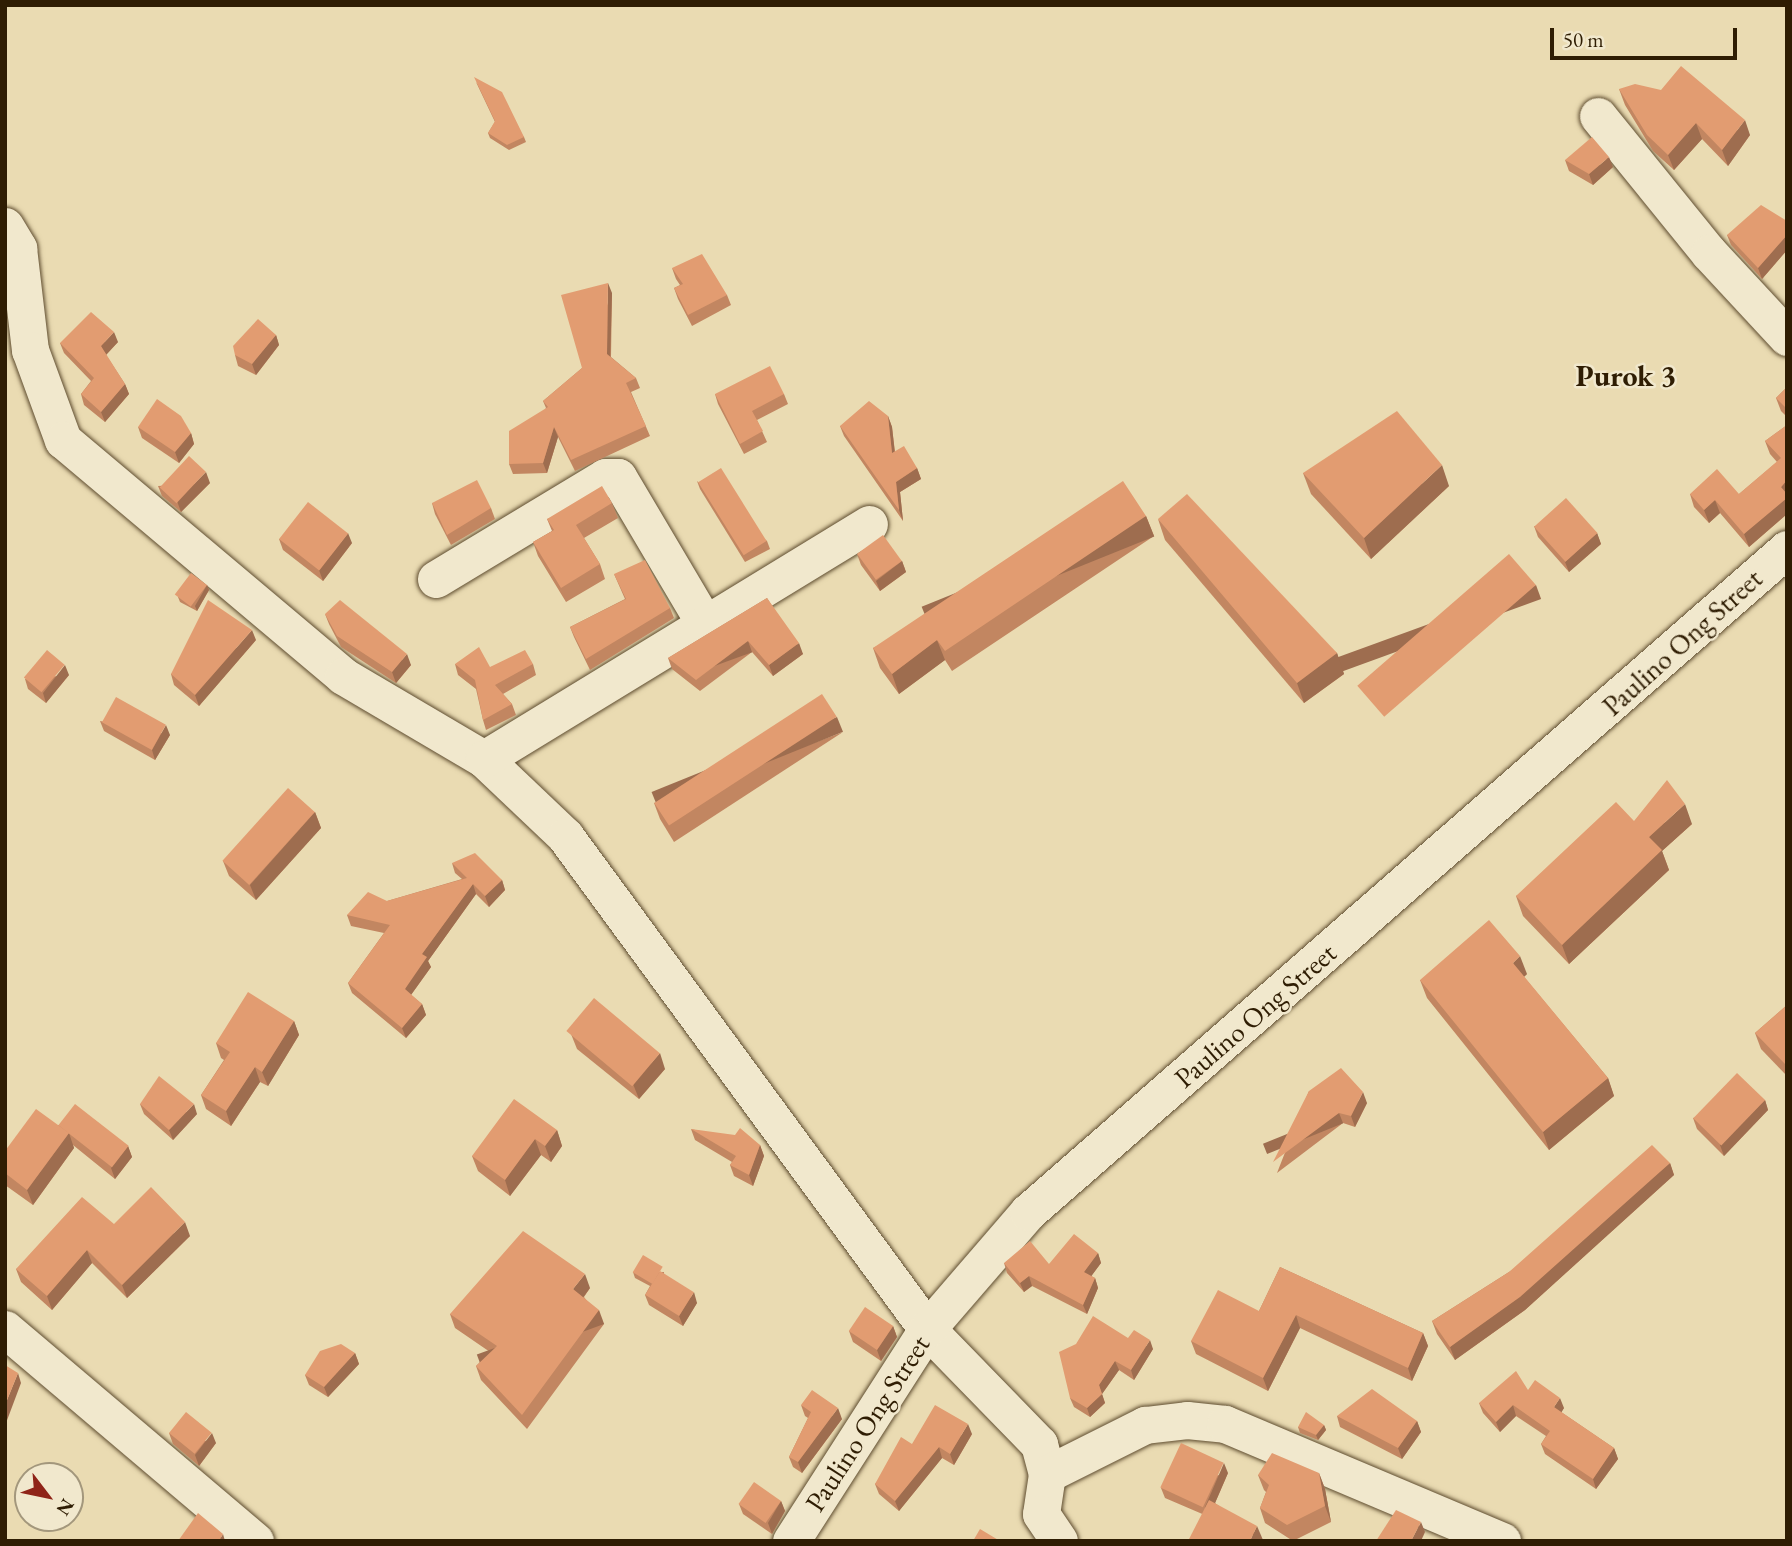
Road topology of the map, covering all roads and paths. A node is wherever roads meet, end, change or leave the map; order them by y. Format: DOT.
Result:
graph roads {
  1 [pos="1598,116"];
  2 [pos="5,226"];
  3 [pos="1787,337"];
  4 [pos="869,524"];
  5 [pos="1784,556"];
  6 [pos="436,579"];
  7 [pos="703,621"];
  8 [pos="484,759"];
  9 [pos="5,1329"];
  10 [pos="927,1329"];
  11 [pos="1048,1475"];
  12 [pos="255,1541"];
  13 [pos="791,1541"];
  14 [pos="1059,1541"];
  15 [pos="1502,1541"];
  1 -- 3 [label="street"];
  2 -- 8 [label="street"];
  4 -- 7 [label="street"];
  5 -- 10 [label="street, Paulino Ong Street"];
  6 -- 7 [label="street"];
  7 -- 8 [label="street"];
  8 -- 10 [label="street"];
  9 -- 12 [label="street"];
  10 -- 11 [label="street"];
  10 -- 13 [label="street, Paulino Ong Street"];
  11 -- 14 [label="street"];
  11 -- 15 [label="street"];
}
